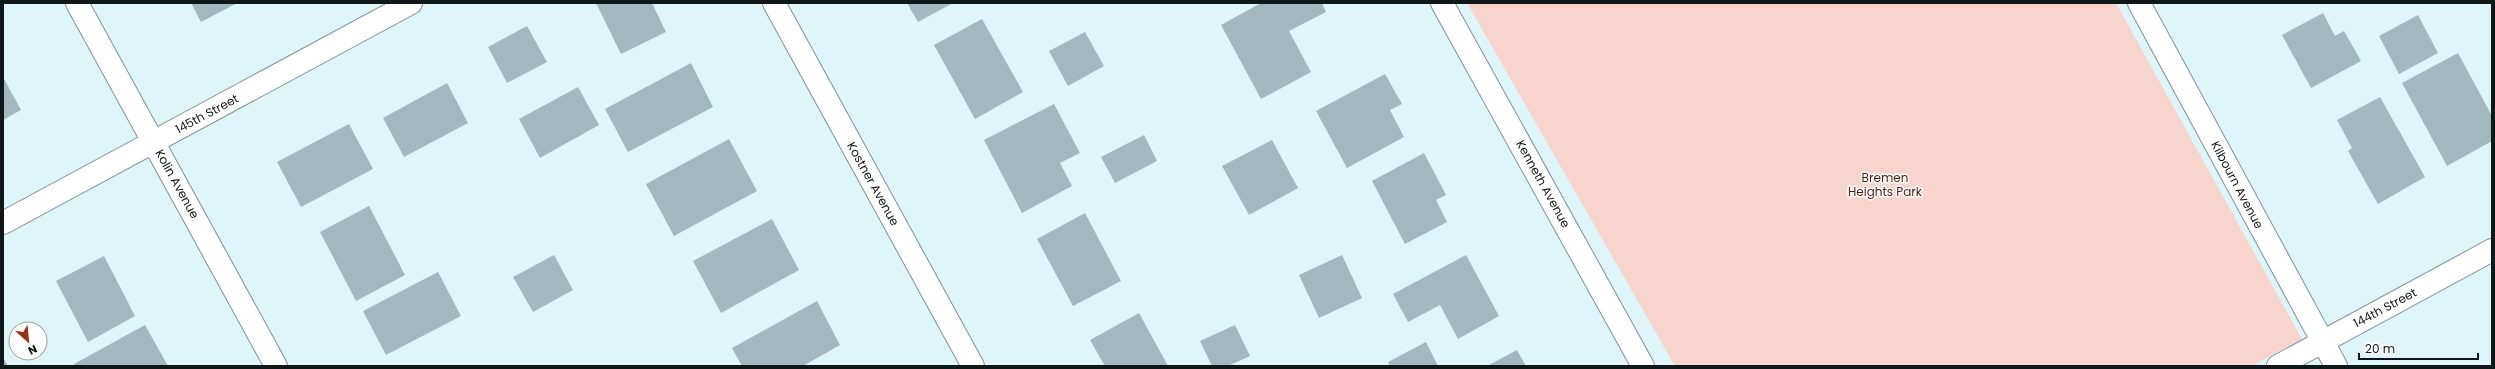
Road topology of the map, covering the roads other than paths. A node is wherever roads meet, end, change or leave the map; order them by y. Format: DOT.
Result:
graph roads {
  1 [pos="77,3"];
  2 [pos="411,3"];
  3 [pos="774,3"];
  4 [pos="1442,3"];
  5 [pos="2139,3"];
  6 [pos="154,143"];
  7 [pos="3,223"];
  8 [pos="2492,250"];
  9 [pos="2323,342"];
  10 [pos="276,366"];
  11 [pos="973,366"];
  12 [pos="1643,366"];
  13 [pos="2278,366"];
  14 [pos="2336,366"];
  1 -- 6 [label="street, Kolin Avenue"];
  2 -- 6 [label="street, 145th Street"];
  3 -- 11 [label="street, Kostner Avenue"];
  4 -- 12 [label="street, Kenneth Avenue"];
  5 -- 9 [label="street, Kilbourn Avenue"];
  6 -- 7 [label="street, 145th Street"];
  6 -- 10 [label="street, Kolin Avenue"];
  8 -- 9 [label="street, 144th Street"];
  9 -- 13 [label="street, 144th Street"];
  9 -- 14 [label="street, Kilbourn Avenue"];
}
